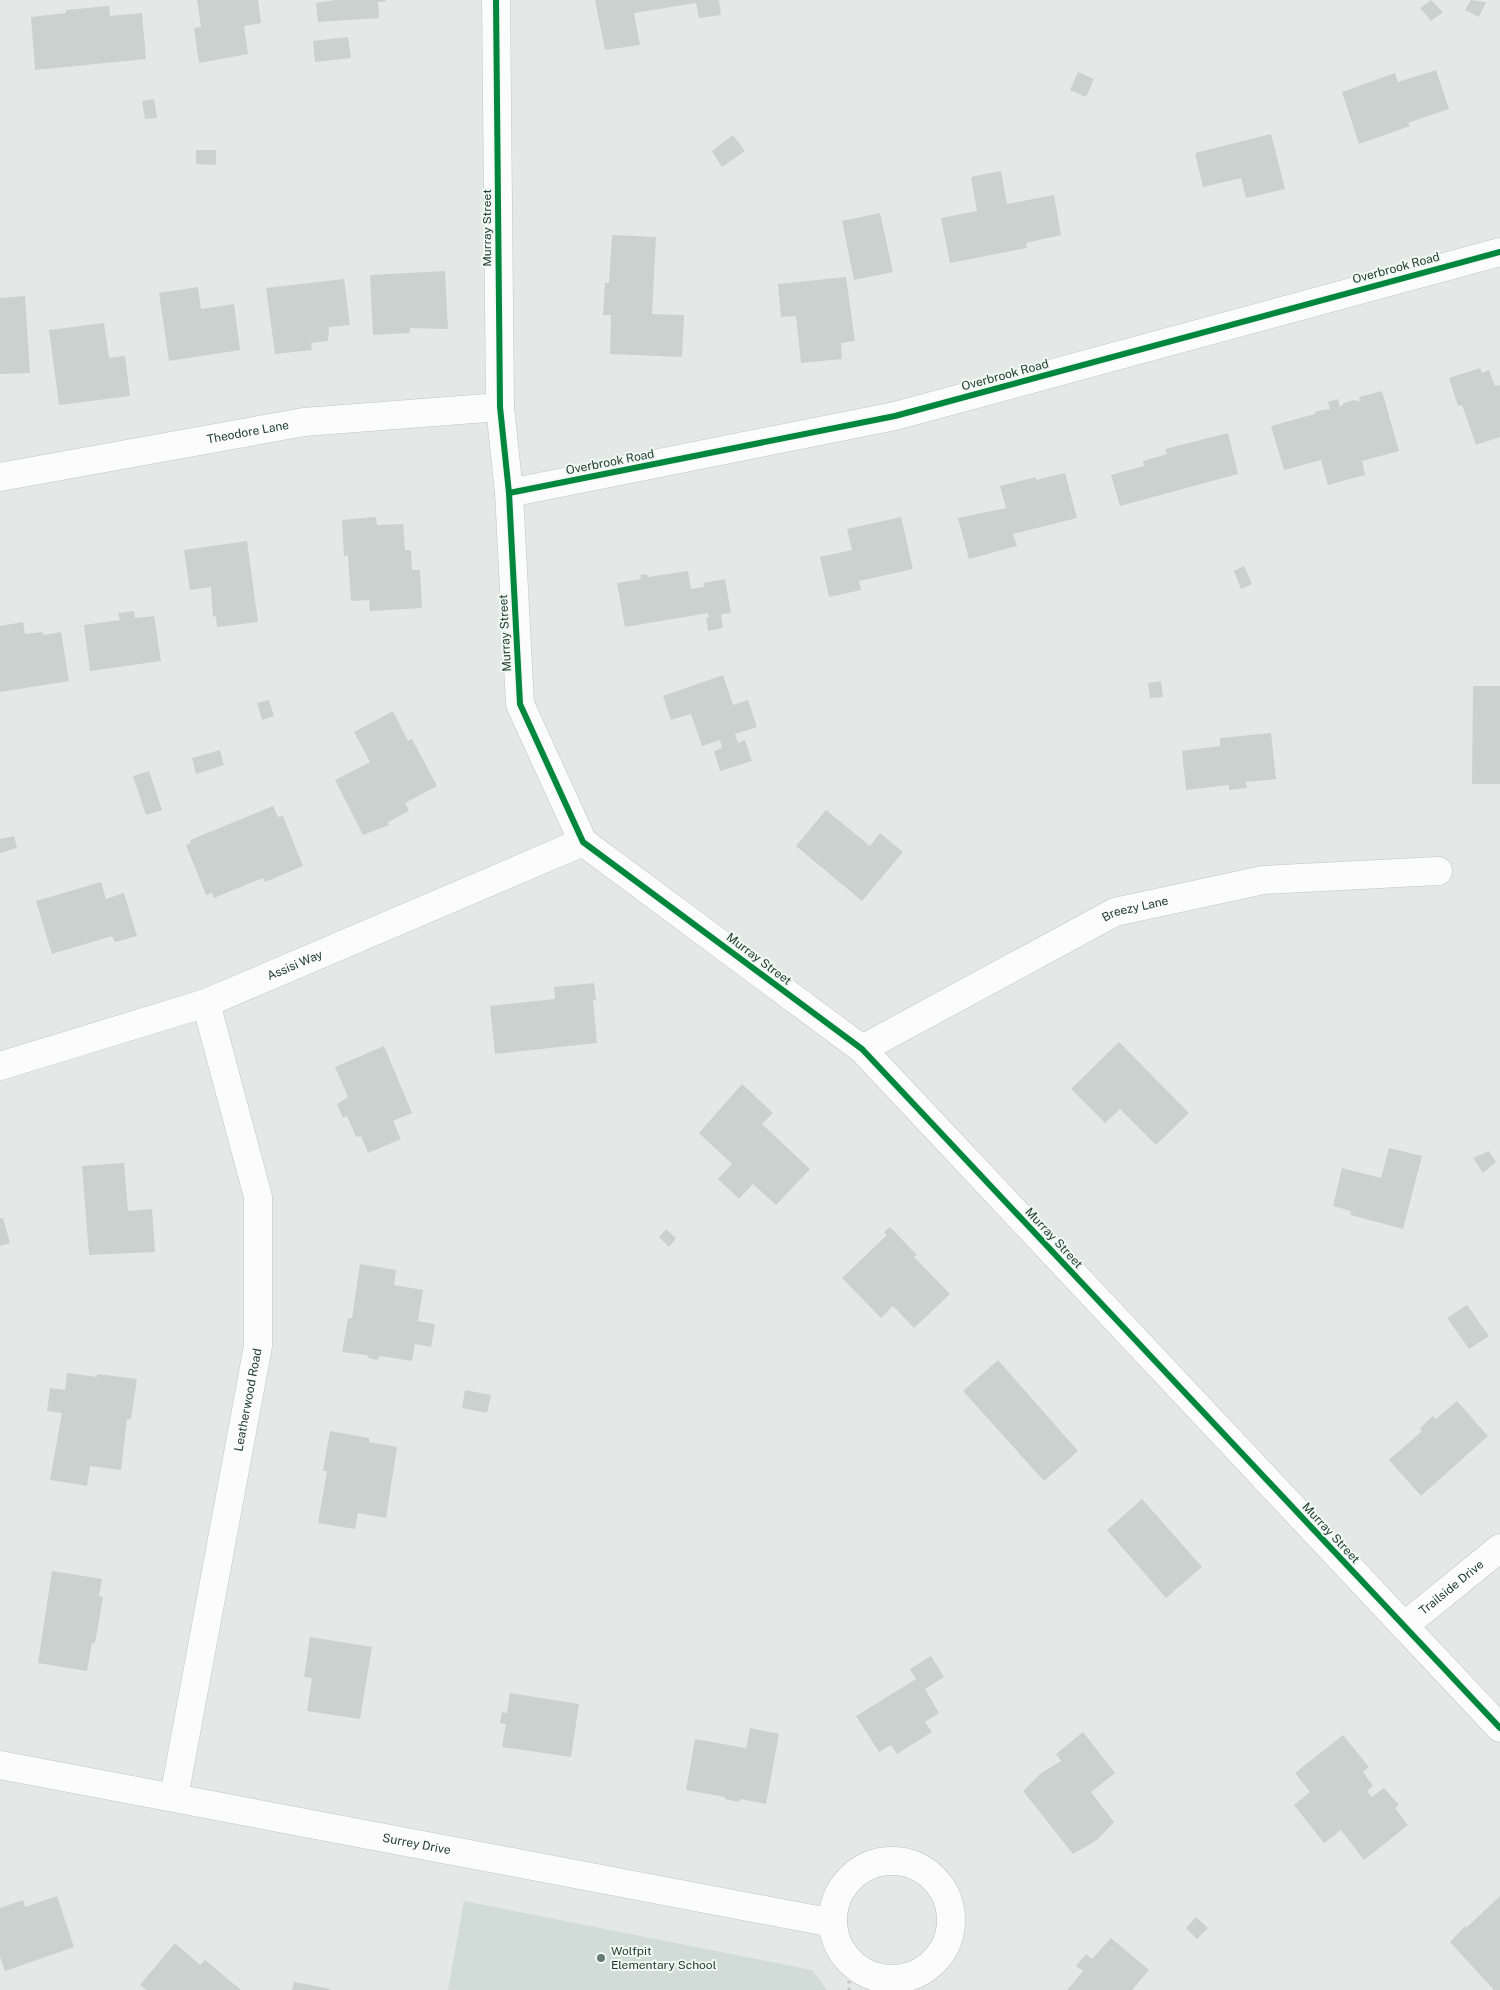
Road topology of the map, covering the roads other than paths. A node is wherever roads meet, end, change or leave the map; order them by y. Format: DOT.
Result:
graph roads {
  1 [pos="496,0"];
  2 [pos="1500,252"];
  3 [pos="500,407"];
  4 [pos="0,477"];
  5 [pos="510,493"];
  6 [pos="583,842"];
  7 [pos="1438,871"];
  8 [pos="206,1003"];
  9 [pos="862,1049"];
  10 [pos="0,1066"];
  11 [pos="1500,1548"];
  12 [pos="1404,1626"];
  13 [pos="1500,1728"];
  14 [pos="0,1765"];
  15 [pos="174,1797"];
  16 [pos="833,1924"];
  1 -- 3 [label="street, Murray Street"];
  2 -- 5 [label="street, Overbrook Road"];
  3 -- 4 [label="street, Theodore Lane"];
  3 -- 5 [label="street, Murray Street"];
  5 -- 6 [label="street, Murray Street"];
  6 -- 8 [label="street, Assisi Way"];
  6 -- 9 [label="street, Murray Street"];
  7 -- 9 [label="street, Breezy Lane"];
  8 -- 10 [label="street, Assisi Way"];
  8 -- 15 [label="street, Leatherwood Road"];
  9 -- 12 [label="street, Murray Street"];
  11 -- 12 [label="street, Trailside Drive"];
  12 -- 13 [label="street, Murray Street"];
  14 -- 15 [label="street, Surrey Drive"];
  15 -- 16 [label="street, Surrey Drive"];
  16 -- 16 [label="street"];
}
